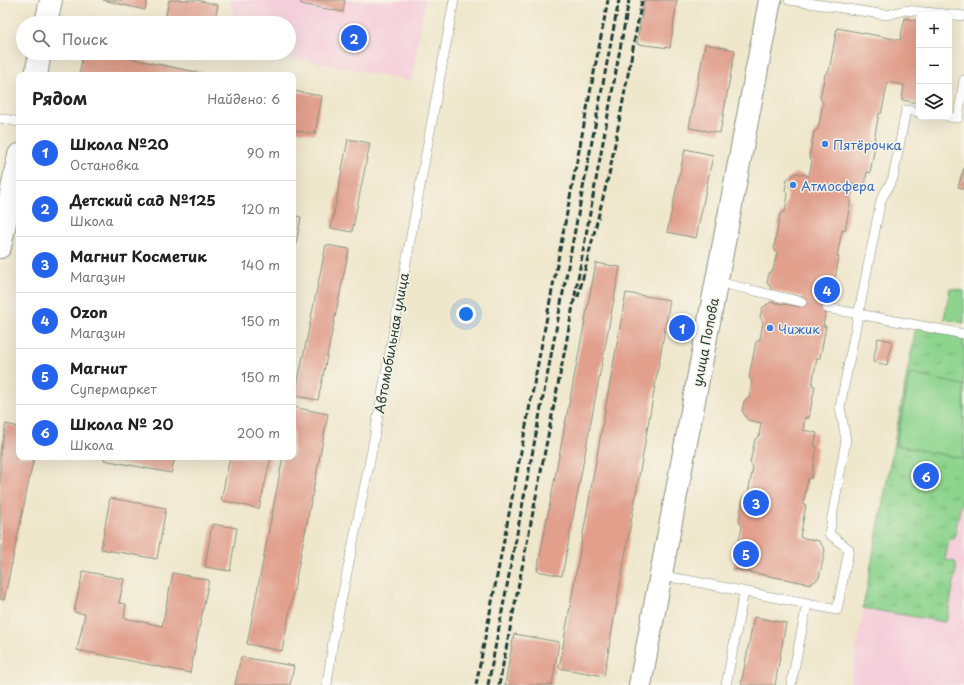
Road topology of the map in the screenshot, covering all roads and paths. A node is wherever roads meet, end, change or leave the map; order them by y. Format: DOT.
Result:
graph roads {
  1 [pos="51,0"];
  2 [pos="454,0"];
  3 [pos="770,0"];
  4 [pos="789,0"];
  5 [pos="48,16"];
  6 [pos="964,16"];
  7 [pos="39,60"];
  8 [pos="37,72"];
  9 [pos="964,80"];
  10 [pos="916,112"];
  11 [pos="952,117"];
  12 [pos="0,118"];
  13 [pos="16,121"];
  14 [pos="16,170"];
  15 [pos="0,247"];
  16 [pos="716,282"];
  17 [pos="802,302"];
  18 [pos="827,308"];
  19 [pos="858,314"];
  20 [pos="964,334"];
  21 [pos="661,576"];
  22 [pos="744,592"];
  23 [pos="807,604"];
  24 [pos="327,685"];
  25 [pos="640,685"];
  26 [pos="726,685"];
  27 [pos="791,685"];
  1 -- 5 [label="street"];
  2 -- 24 [label="lane, Автомобильная улица"];
  3 -- 16 [label="street, улица Попова"];
  4 -- 6 [label="lane"];
  7 -- 8 [label="street"];
  9 -- 11 [label="lane"];
  10 -- 19 [label="lane"];
  12 -- 13 [label="lane"];
  14 -- 15 [label="street"];
  16 -- 17 [label="lane"];
  16 -- 21 [label="street, улица Попова"];
  18 -- 19 [label="lane"];
  19 -- 20 [label="lane"];
  19 -- 23 [label="lane"];
  21 -- 22 [label="lane"];
  21 -- 25 [label="street, улица Попова"];
  22 -- 23 [label="lane"];
  22 -- 26 [label="lane"];
  23 -- 27 [label="lane"];
}
